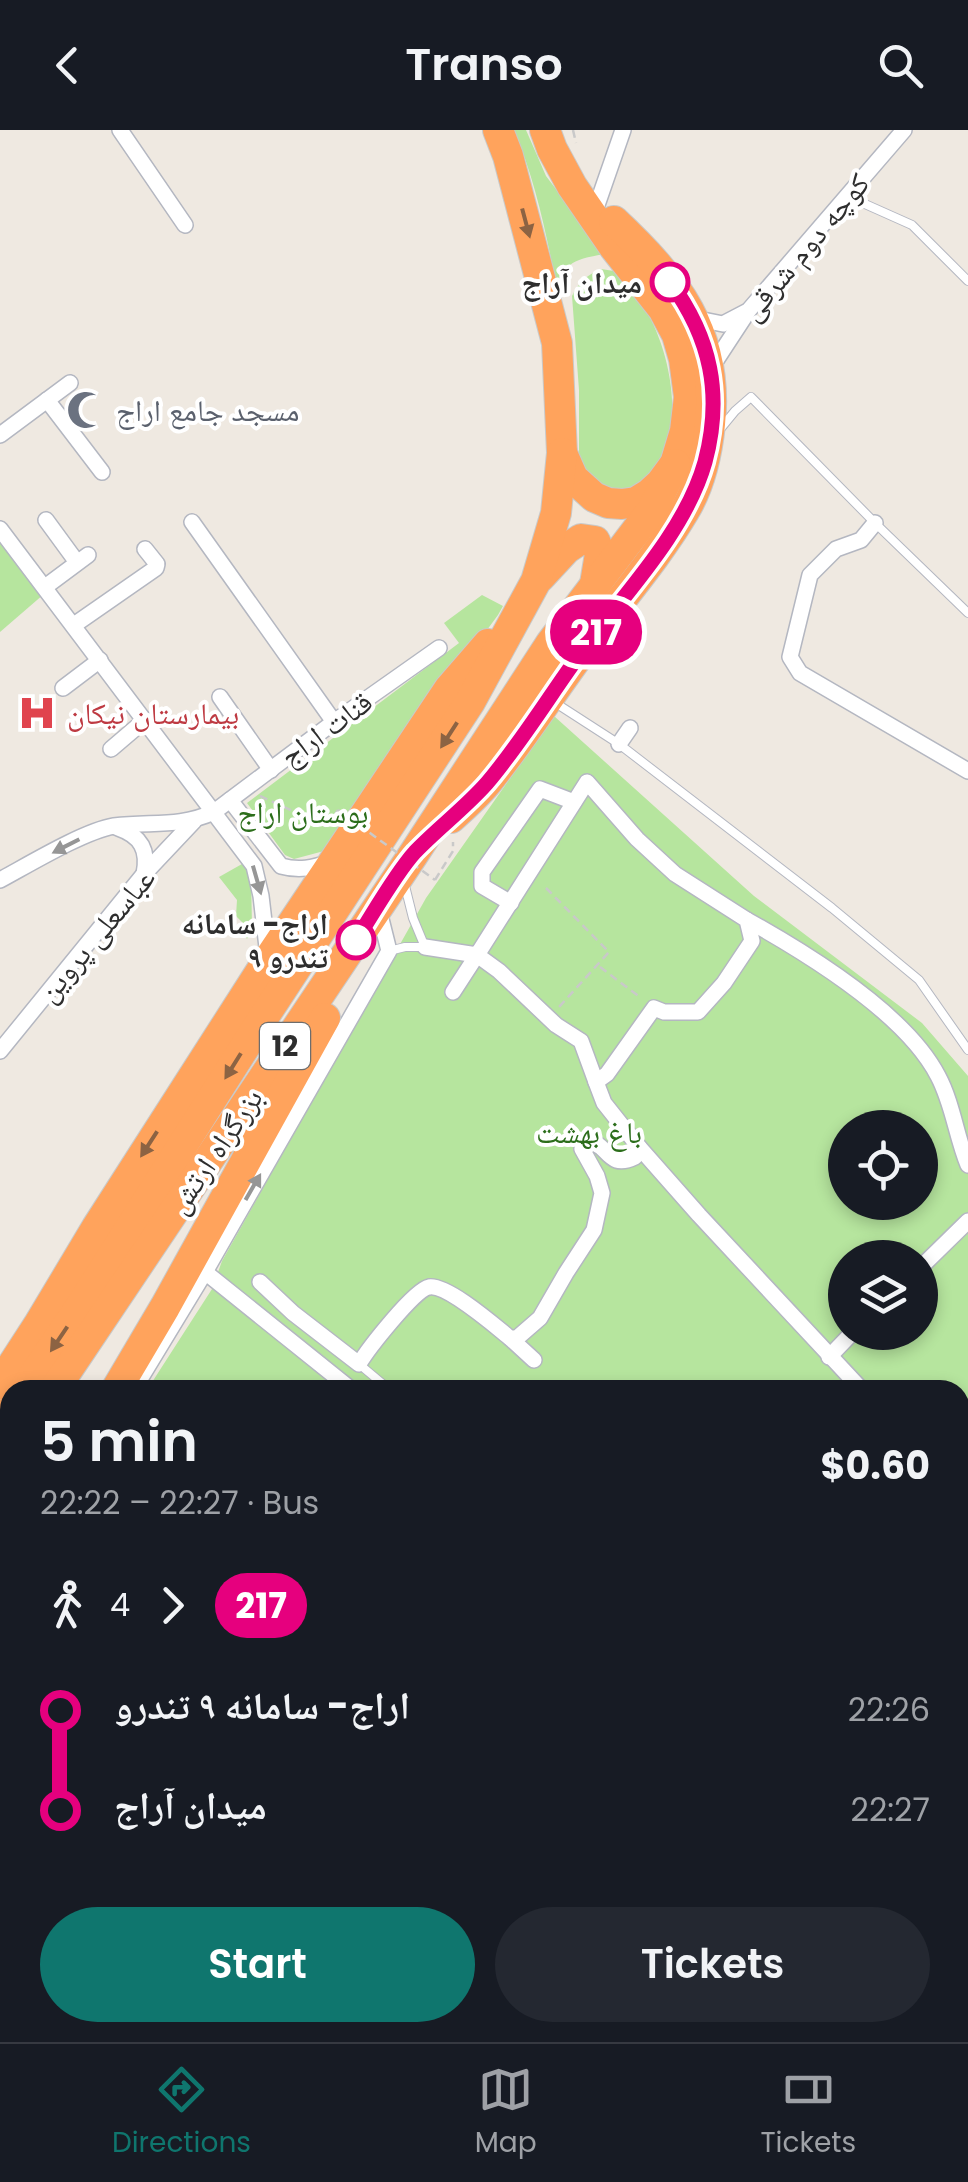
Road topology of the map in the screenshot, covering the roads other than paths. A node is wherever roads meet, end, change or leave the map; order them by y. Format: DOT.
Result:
graph roads {
  1 [pos="120,130"];
  2 [pos="498,130"];
  3 [pos="545,130"];
  4 [pos="624,130"];
  5 [pos="904,130"];
  6 [pos="572,186"];
  7 [pos="847,196"];
  8 [pos="597,205"];
  9 [pos="185,225"];
  10 [pos="968,281"];
  11 [pos="749,310"];
  12 [pos="693,318"];
  13 [pos="711,368"];
  14 [pos="70,383"];
  15 [pos="48,400"];
  16 [pos="0,435"];
  17 [pos="708,444"];
  18 [pos="562,453"];
  19 [pos="675,464"];
  20 [pos="102,472"];
  21 [pos="46,520"];
  22 [pos="192,522"];
  23 [pos="875,523"];
  24 [pos="0,529"];
  25 [pos="145,548"];
  26 [pos="45,587"];
  27 [pos="594,587"];
  28 [pos="530,593"];
  29 [pos="968,613"];
  30 [pos="74,625"];
  31 [pos="439,648"];
  32 [pos="100,660"];
  33 [pos="62,688"];
  34 [pos="220,697"];
  35 [pos="548,698"];
  36 [pos="145,720"];
  37 [pos="334,722"];
  38 [pos="630,728"];
  39 [pos="619,744"];
  40 [pos="111,749"];
  41 [pos="270,770"];
  42 [pos="968,771"];
  43 [pos="230,800"];
  44 [pos="574,802"];
  45 [pos="214,812"];
  46 [pos="194,821"];
  47 [pos="112,826"];
  48 [pos="334,861"];
  49 [pos="408,862"];
  50 [pos="144,874"];
  51 [pos="0,880"];
  52 [pos="510,903"];
  53 [pos="378,908"];
  54 [pos="747,920"];
  55 [pos="425,947"];
  56 [pos="390,952"];
  57 [pos="478,956"];
  58 [pos="268,960"];
  59 [pos="452,992"];
  60 [pos="268,1012"];
  61 [pos="218,1037"];
  62 [pos="968,1050"];
  63 [pos="0,1051"];
  64 [pos="596,1082"];
  65 [pos="639,1146"];
  66 [pos="968,1165"];
  67 [pos="968,1222"];
  68 [pos="97,1227"];
  69 [pos="158,1238"];
  70 [pos="938,1251"];
  71 [pos="205,1272"];
  72 [pos="260,1282"];
  73 [pos="510,1338"];
  74 [pos="835,1350"];
  75 [pos="829,1356"];
  76 [pos="534,1360"];
  77 [pos="0,1361"];
  78 [pos="359,1364"];
  79 [pos="3,1380"];
  80 [pos="31,1380"];
  81 [pos="61,1380"];
  82 [pos="81,1380"];
  83 [pos="122,1380"];
  84 [pos="139,1380"];
  85 [pos="340,1380"];
  86 [pos="378,1380"];
  87 [pos="852,1380"];
  1 -- 9 [label="street"];
  2 -- 18 [label="highway, بزرگراه ارتش, one-way"];
  3 -- 6 [label="highway, بزرگراه ارتش"];
  4 -- 8 [label="street"];
  5 -- 7 [label="street, کوچه دوم شرقی"];
  6 -- 8 [label="highway"];
  6 -- 19 [label="highway, بزرگراه ارتش"];
  7 -- 10 [label="lane"];
  7 -- 11 [label="street, کوچه دوم شرقی"];
  8 -- 12 [label="highway"];
  11 -- 12 [label="street"];
  11 -- 13 [label="street, کوچه دوم شرقی"];
  12 -- 13 [label="highway"];
  13 -- 17 [label="highway"];
  14 -- 15 [label="street"];
  15 -- 16 [label="street"];
  15 -- 20 [label="street"];
  17 -- 23 [label="lane"];
  17 -- 35 [label="highway"];
  18 -- 19 [label="highway"];
  18 -- 28 [label="highway, بزرگراه ارتش / 12"];
  19 -- 27 [label="highway, بزرگراه ارتش / 12"];
  21 -- 26 [label="street"];
  22 -- 37 [label="street"];
  23 -- 29 [label="lane"];
  23 -- 42 [label="street"];
  24 -- 26 [label="street"];
  25 -- 30 [label="street"];
  26 -- 30 [label="street"];
  27 -- 28 [label="highway"];
  27 -- 49 [label="highway, بزرگراه ارتش / 12"];
  28 -- 48 [label="highway"];
  28 -- 60 [label="highway, بزرگراه ارتش / 12, one-way"];
  30 -- 32 [label="street"];
  31 -- 37 [label="street, قنات اراج"];
  32 -- 33 [label="street"];
  32 -- 36 [label="street"];
  34 -- 41 [label="street"];
  35 -- 39 [label="lane"];
  35 -- 49 [label="highway"];
  36 -- 40 [label="street"];
  36 -- 45 [label="street"];
  37 -- 41 [label="street, قنات اراج"];
  38 -- 39 [label="street"];
  39 -- 62 [label="lane"];
  41 -- 43 [label="street, قنات اراج"];
  43 -- 45 [label="street, قنات اراج"];
  43 -- 48 [label="street"];
  44 -- 52 [label="street"];
  44 -- 52 [label="street"];
  44 -- 54 [label="street"];
  45 -- 46 [label="street, قنات اراج"];
  45 -- 58 [label="street, one-way"];
  46 -- 47 [label="street"];
  46 -- 50 [label="street, عباسعلی پروین"];
  47 -- 50 [label="street"];
  47 -- 51 [label="street, one-way"];
  48 -- 58 [label="highway"];
  49 -- 53 [label="highway, بزرگراه ارتش / 12"];
  49 -- 55 [label="lane"];
  50 -- 63 [label="street, عباسعلی پروین"];
  52 -- 57 [label="street"];
  53 -- 56 [label="street"];
  53 -- 69 [label="highway, بزرگراه ارتش / 12"];
  53 -- 83 [label="highway"];
  54 -- 64 [label="street"];
  54 -- 66 [label="street"];
  55 -- 56 [label="lane"];
  55 -- 57 [label="street"];
  71 -- 56 [label="street, one-way"];
  57 -- 59 [label="street"];
  57 -- 64 [label="street"];
  58 -- 60 [label="highway"];
  58 -- 61 [label="highway"];
  60 -- 61 [label="highway"];
  60 -- 80 [label="highway, بزرگراه ارتش / 12, one-way"];
  61 -- 68 [label="highway, one-way"];
  64 -- 65 [label="street"];
  65 -- 73 [label="street"];
  65 -- 75 [label="street"];
  67 -- 70 [label="street"];
  68 -- 77 [label="highway"];
  68 -- 79 [label="highway"];
  69 -- 81 [label="highway, بزرگراه ارتش / 12"];
  69 -- 82 [label="highway"];
  71 -- 84 [label="street"];
  71 -- 85 [label="street"];
  72 -- 78 [label="street"];
  73 -- 76 [label="street"];
  73 -- 78 [label="street"];
  74 -- 75 [label="street"];
  75 -- 87 [label="street"];
  78 -- 86 [label="lane"];
}
